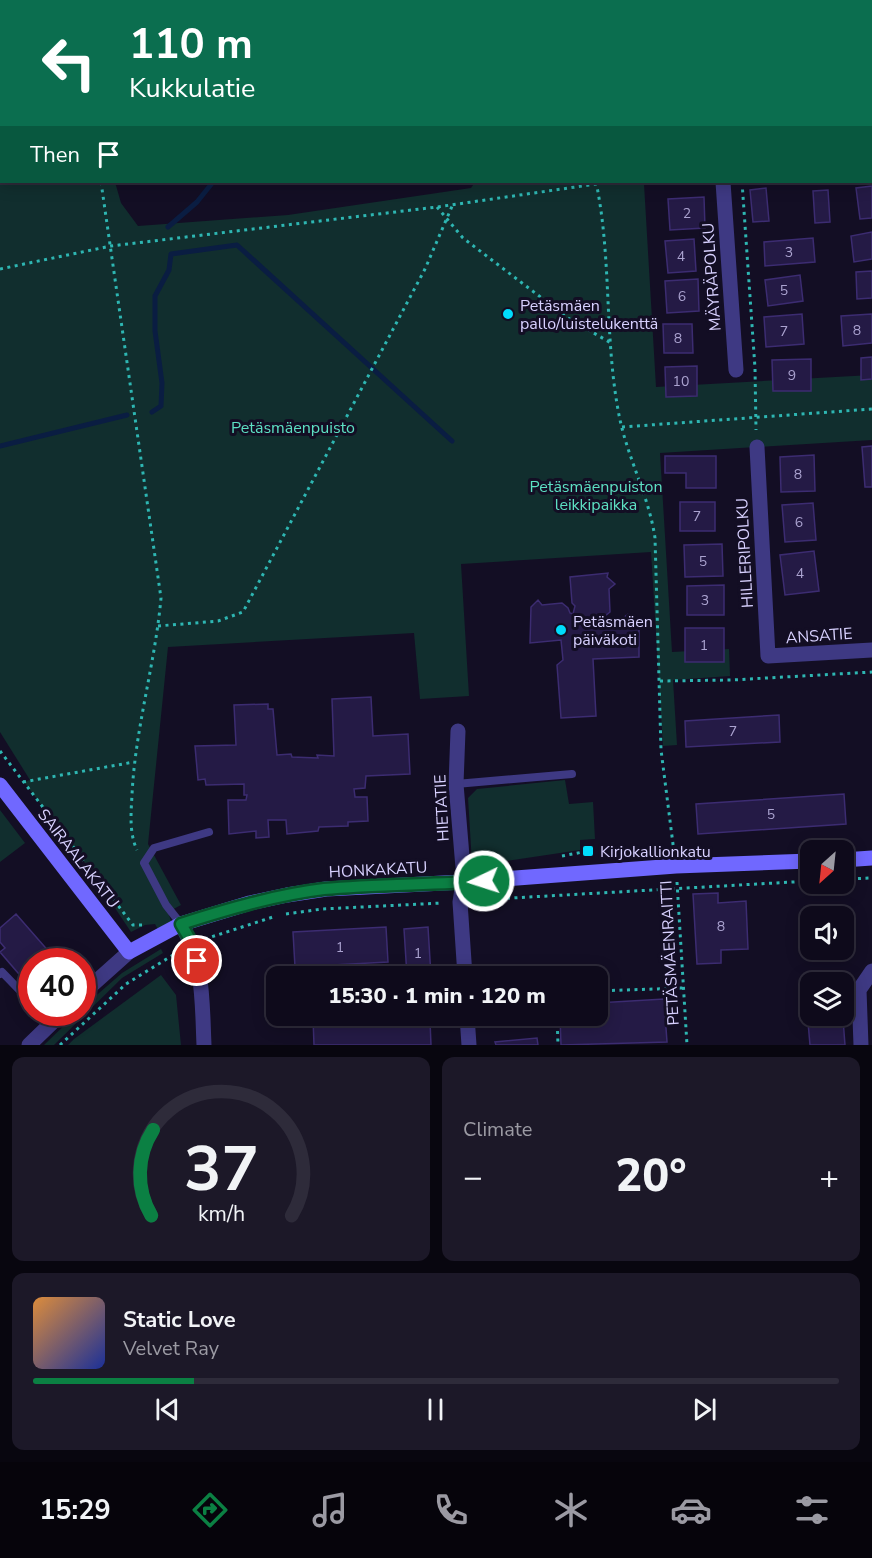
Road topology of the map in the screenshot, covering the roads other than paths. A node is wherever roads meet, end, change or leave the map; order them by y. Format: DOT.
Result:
graph roads {
  1 [pos="723,183"];
  2 [pos="736,370"];
  3 [pos="756,447"];
  4 [pos="872,650"];
  5 [pos="768,656"];
  6 [pos="458,731"];
  7 [pos="572,774"];
  8 [pos="456,784"];
  9 [pos="2,787"];
  10 [pos="208,832"];
  11 [pos="872,858"];
  12 [pos="854,859"];
  13 [pos="800,861"];
  14 [pos="463,882"];
  15 [pos="181,924"];
  16 [pos="129,952"];
  17 [pos="464,966"];
  18 [pos="872,971"];
  19 [pos="0,974"];
  20 [pos="96,981"];
  21 [pos="18,989"];
  22 [pos="41,1026"];
  23 [pos="468,1026"];
  24 [pos="29,1045"];
  25 [pos="204,1045"];
  26 [pos="469,1045"];
  27 [pos="861,1045"];
  1 -- 2 [label="street, MÄYRÄPOLKU"];
  3 -- 5 [label="street, HILLERIPOLKU"];
  4 -- 5 [label="street, ANSATIE"];
  6 -- 8 [label="street, HIETATIE"];
  7 -- 8 [label="lane"];
  8 -- 14 [label="street, HIETATIE"];
  9 -- 16 [label="street, SAIRAALAKATU"];
  10 -- 15 [label="lane"];
  11 -- 12 [label="street"];
  13 -- 14 [label="street, HONKAKATU"];
  14 -- 15 [label="street, HONKAKATU"];
  14 -- 17 [label="street"];
  15 -- 16 [label="street, HONKAKATU"];
  15 -- 25 [label="street"];
  16 -- 20 [label="street, HONKAKATU"];
  18 -- 27 [label="street"];
  19 -- 21 [label="lane"];
  22 -- 24 [label="street"];
  23 -- 26 [label="street"];
}
